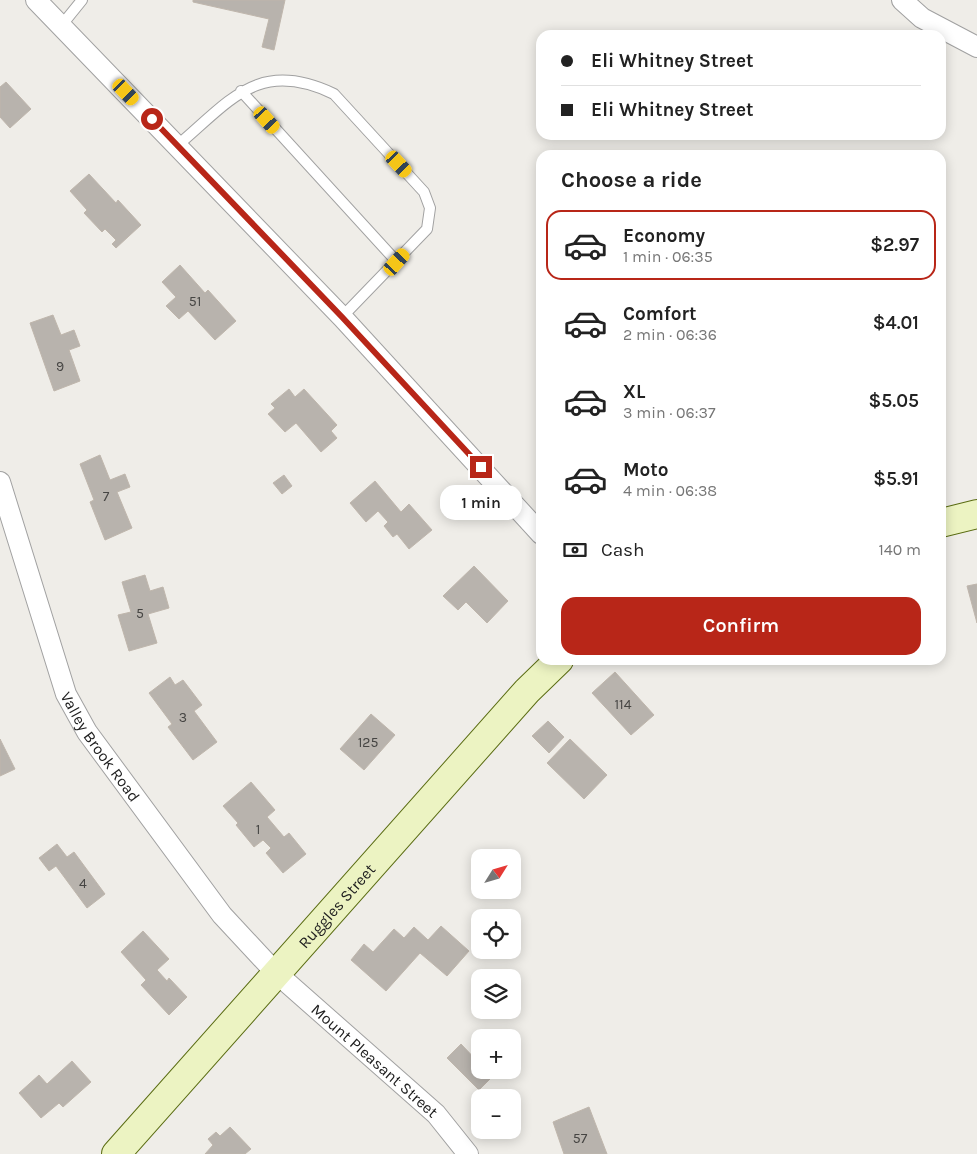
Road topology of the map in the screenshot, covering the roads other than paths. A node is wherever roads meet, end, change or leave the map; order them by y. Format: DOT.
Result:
graph roads {
  1 [pos="36,0"];
  2 [pos="82,0"];
  3 [pos="902,0"];
  4 [pos="61,26"];
  5 [pos="945,30"];
  6 [pos="946,31"];
  7 [pos="977,47"];
  8 [pos="241,91"];
  9 [pos="178,145"];
  10 [pos="397,262"];
  11 [pos="342,317"];
  12 [pos="0,482"];
  13 [pos="977,514"];
  14 [pos="946,523"];
  15 [pos="536,529"];
  16 [pos="555,665"];
  17 [pos="275,972"];
  18 [pos="116,1154"];
  19 [pos="468,1154"];
  1 -- 4 [label="street"];
  2 -- 4 [label="lane"];
  3 -- 5 [label="street"];
  4 -- 9 [label="street"];
  6 -- 7 [label="street"];
  8 -- 9 [label="lane"];
  8 -- 10 [label="lane"];
  8 -- 10 [label="lane"];
  9 -- 11 [label="street"];
  10 -- 11 [label="lane"];
  11 -- 15 [label="street"];
  12 -- 17 [label="street, Valley Brook Road"];
  13 -- 14 [label="street"];
  16 -- 17 [label="street, Ruggles Street"];
  17 -- 18 [label="street, Ruggles Street"];
  17 -- 19 [label="street, Mount Pleasant Street"];
}
